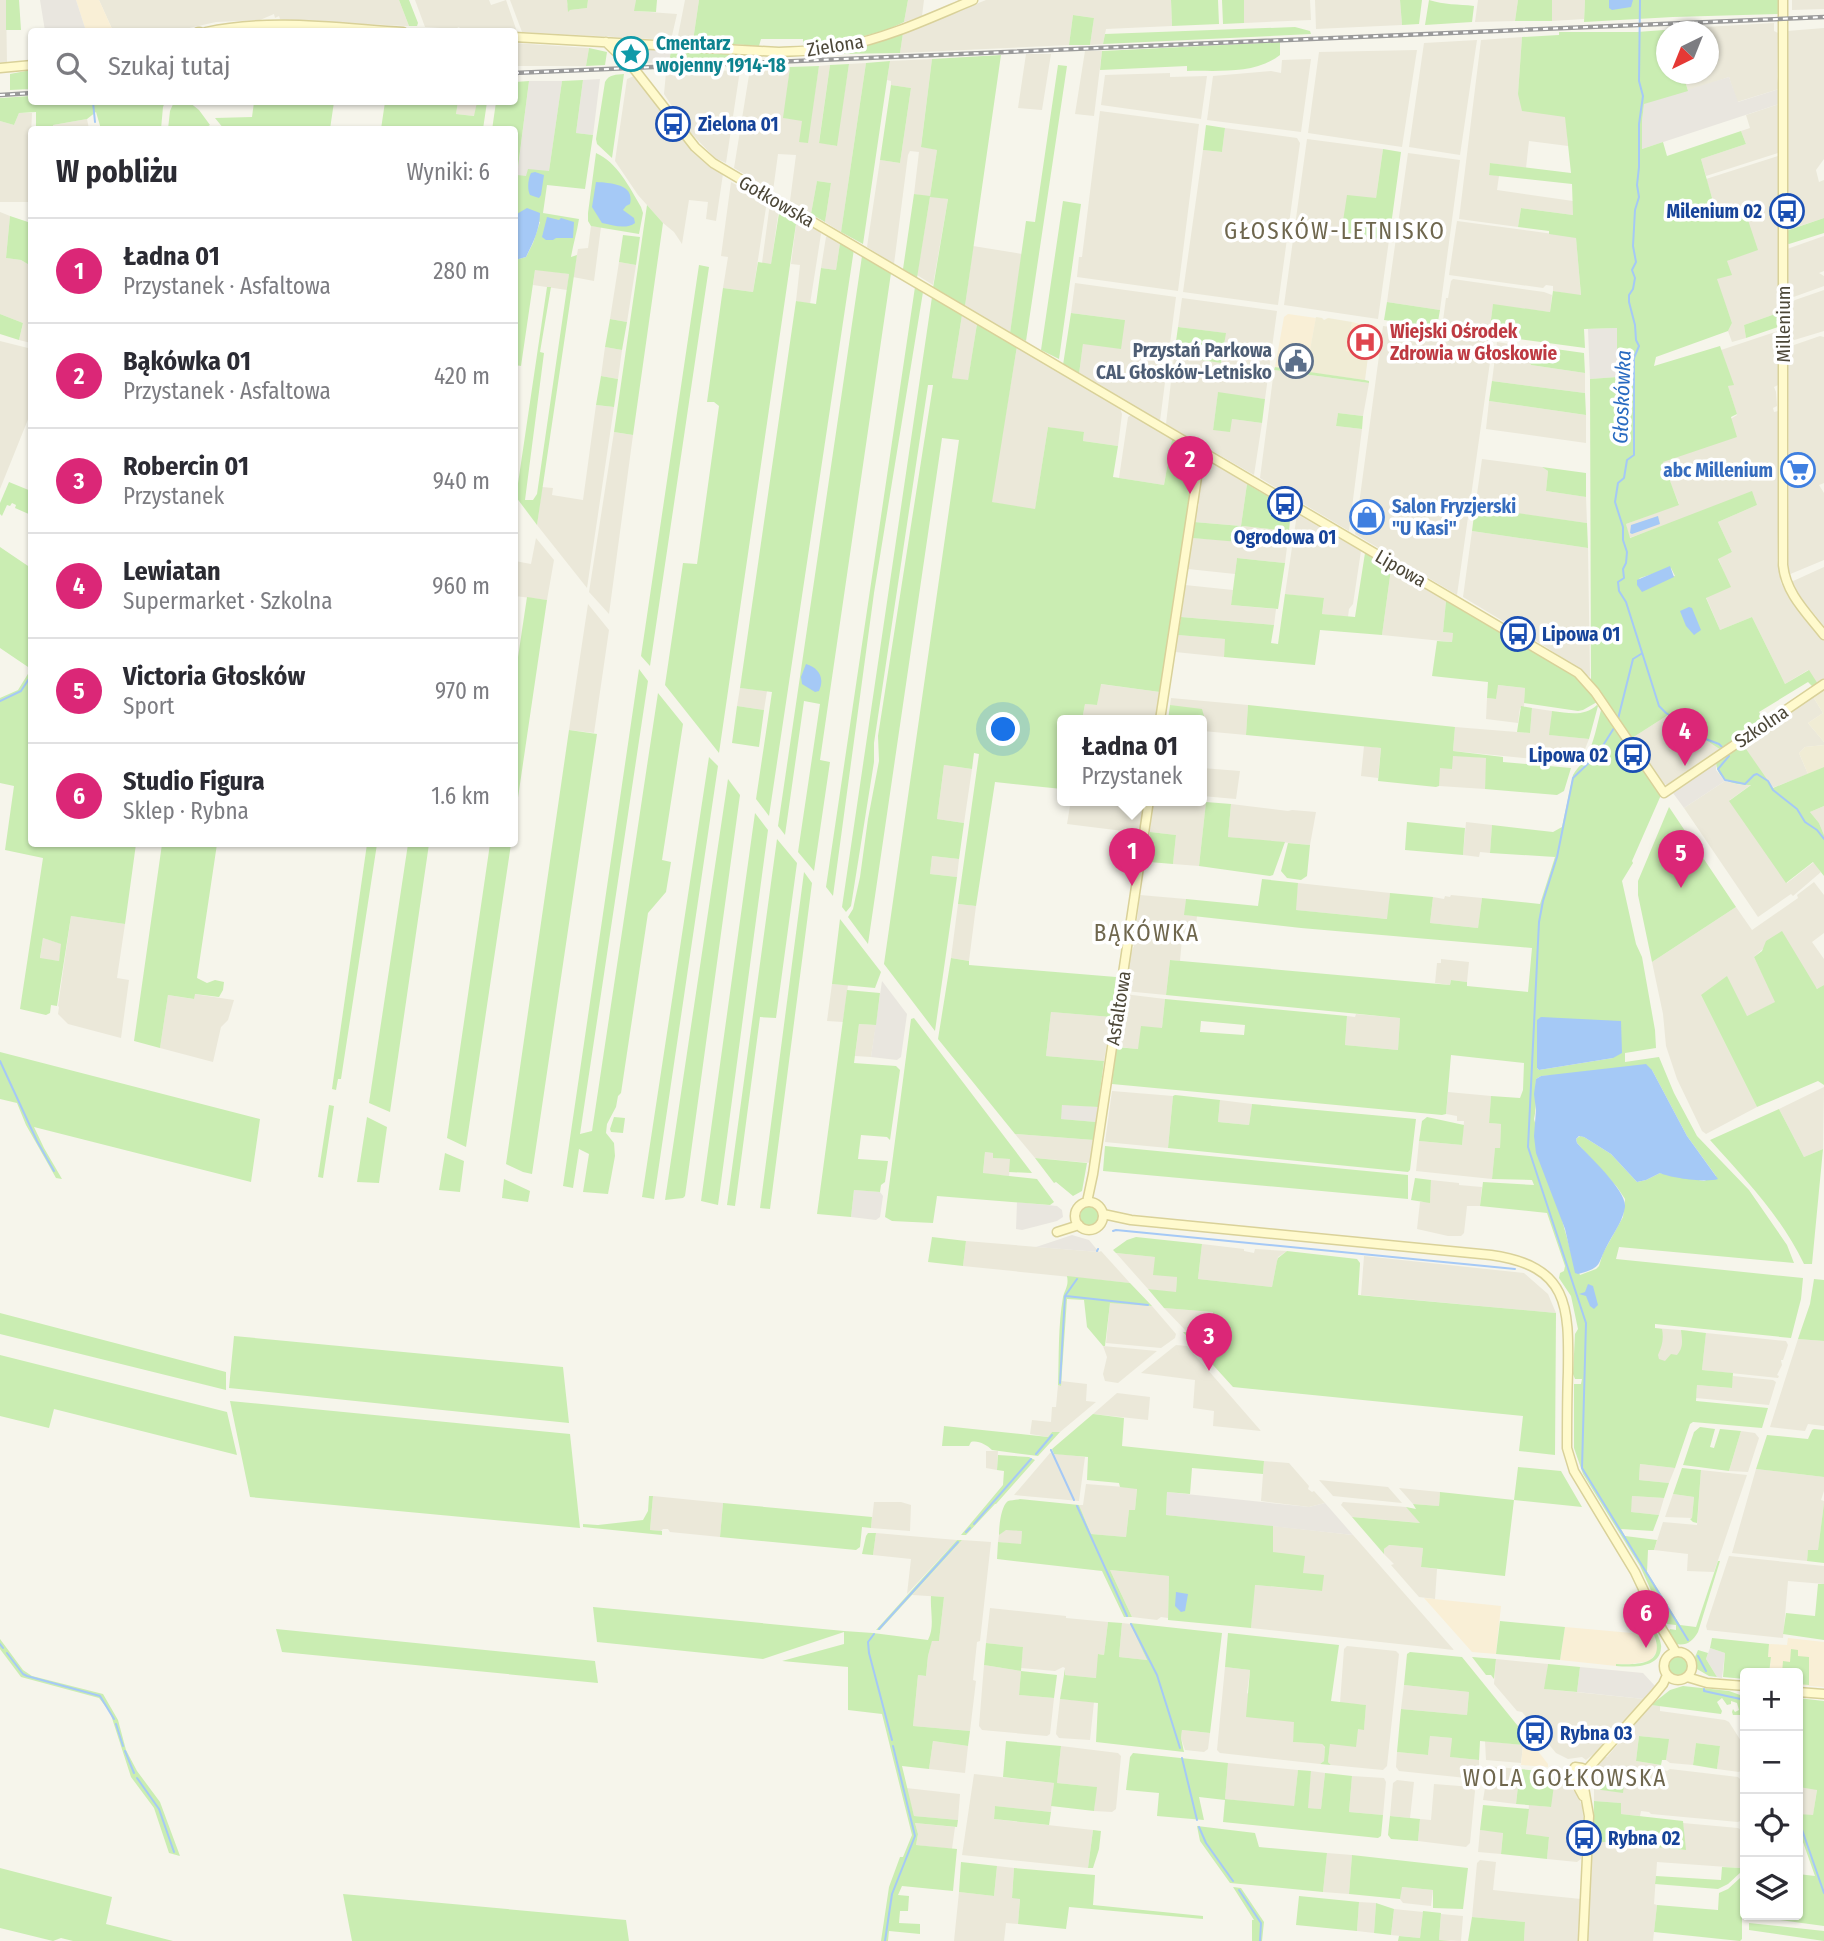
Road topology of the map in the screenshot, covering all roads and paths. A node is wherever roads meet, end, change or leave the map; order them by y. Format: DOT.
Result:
graph roads {
  1 [pos="973,0"];
  2 [pos="1783,0"];
  3 [pos="228,28"];
  4 [pos="339,28"];
  5 [pos="518,37"];
  6 [pos="606,42"];
  7 [pos="28,65"];
  8 [pos="0,68"];
  9 [pos="1060,368"];
  10 [pos="1201,451"];
  11 [pos="1824,635"];
  12 [pos="1824,684"];
  13 [pos="1161,715"];
  14 [pos="1664,793"];
  15 [pos="1148,806"];
  16 [pos="1091,1203"];
  17 [pos="1103,1218"];
  18 [pos="1673,1653"];
  19 [pos="1690,1673"];
  20 [pos="1671,1677"];
  21 [pos="1740,1685"];
  22 [pos="1803,1693"];
  23 [pos="1824,1695"];
  24 [pos="1583,1941"];
  1 -- 6 [label="street, Zielona"];
  2 -- 11 [label="street, Millenium"];
  3 -- 4 [label="street"];
  5 -- 6 [label="street"];
  6 -- 9 [label="street, Gołkowska"];
  7 -- 8 [label="street"];
  9 -- 10 [label="street, Lipowa"];
  10 -- 13 [label="street"];
  10 -- 14 [label="street, Lipowa"];
  12 -- 14 [label="street, Szkolna"];
  15 -- 16 [label="street, Asfaltowa"];
  16 -- 17 [label="street"];
  16 -- 17 [label="street"];
  17 -- 18 [label="street"];
  18 -- 19 [label="street"];
  18 -- 20 [label="street"];
  19 -- 20 [label="street"];
  19 -- 21 [label="street"];
  20 -- 24 [label="street"];
  22 -- 23 [label="street"];
}
